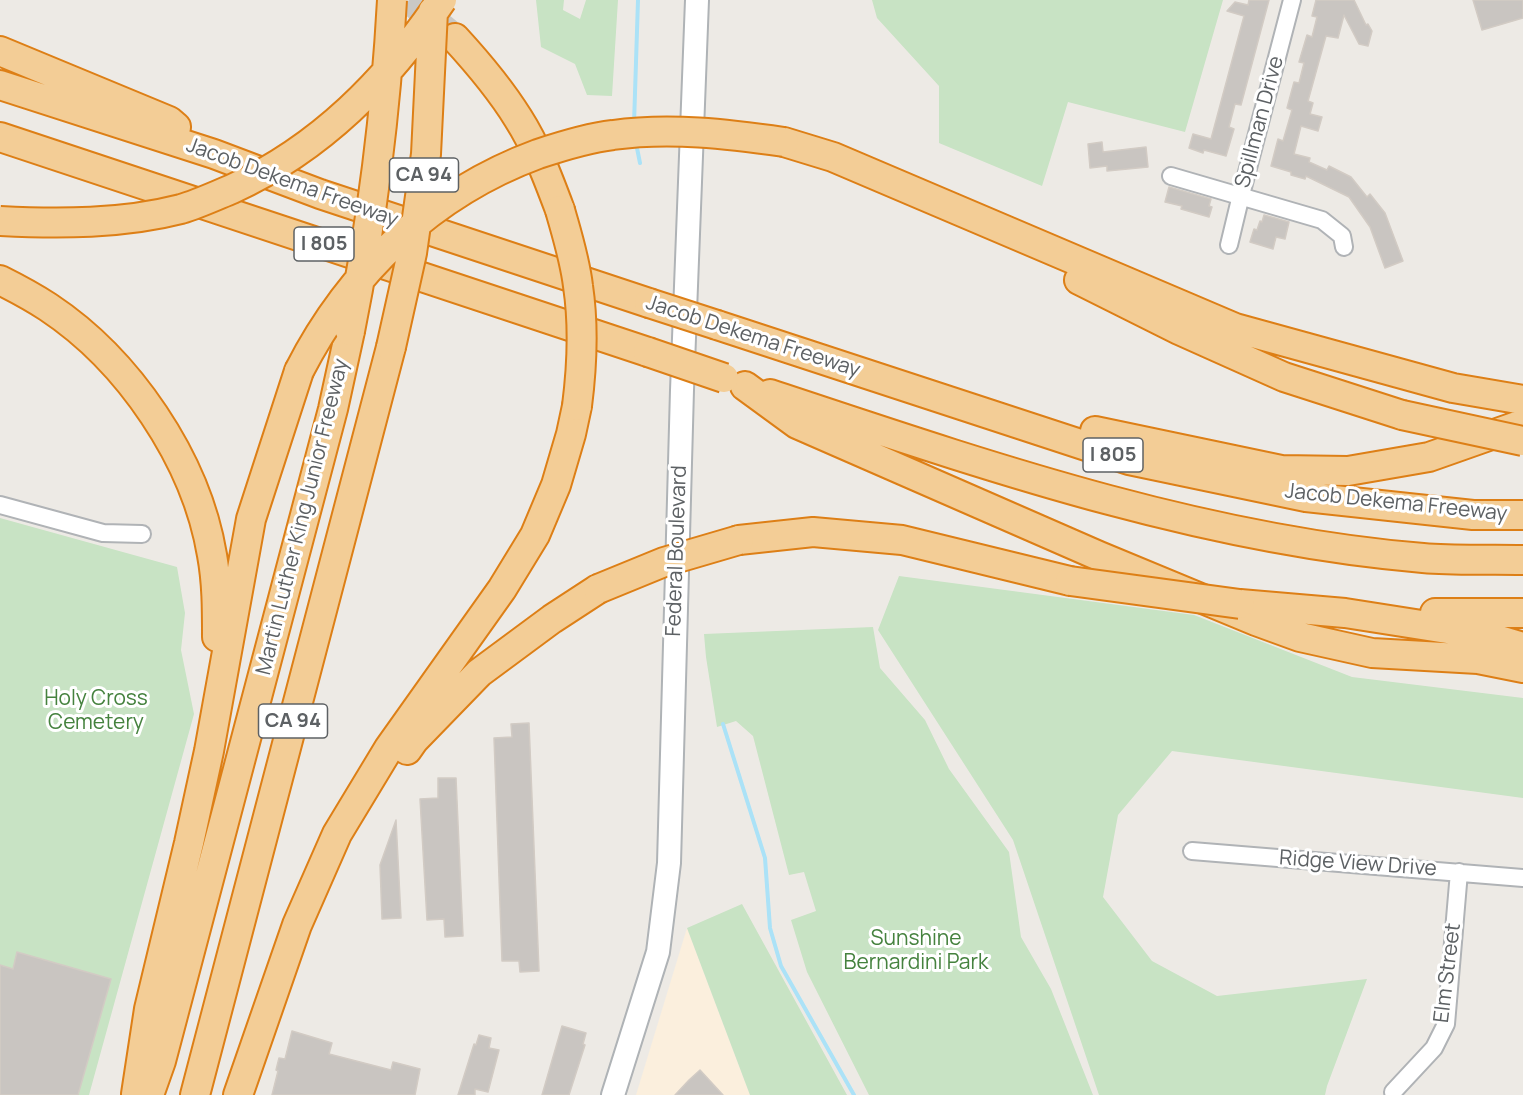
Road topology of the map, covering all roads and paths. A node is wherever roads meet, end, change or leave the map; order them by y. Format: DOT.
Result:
graph roads {
  1 [pos="392,0"];
  2 [pos="434,0"];
  3 [pos="442,0"];
  4 [pos="697,0"];
  5 [pos="1292,0"];
  6 [pos="455,38"];
  7 [pos="0,51"];
  8 [pos="0,85"];
  9 [pos="0,137"];
  10 [pos="214,154"];
  11 [pos="872,174"];
  12 [pos="1171,176"];
  13 [pos="1241,195"];
  14 [pos="0,221"];
  15 [pos="1229,245"];
  16 [pos="1344,247"];
  17 [pos="0,280"];
  18 [pos="735,382"];
  19 [pos="895,383"];
  20 [pos="1523,400"];
  21 [pos="1523,425"];
  22 [pos="1523,441"];
  23 [pos="0,505"];
  24 [pos="1523,515"];
  25 [pos="142,534"];
  26 [pos="1523,560"];
  27 [pos="1345,613"];
  28 [pos="1523,613"];
  29 [pos="1523,647"];
  30 [pos="1523,668"];
  31 [pos="200,795"];
  32 [pos="1192,851"];
  33 [pos="1459,872"];
  34 [pos="1523,878"];
  35 [pos="297,925"];
  36 [pos="1394,1092"];
  37 [pos="135,1095"];
  38 [pos="150,1095"];
  39 [pos="195,1095"];
  40 [pos="237,1095"];
  41 [pos="614,1095"];
  1 -- 38 [label="highway, Martin Luther King Junior Freeway / CA 94, bridge"];
  2 -- 39 [label="highway, Martin Luther King Junior Freeway / CA 94, bridge"];
  3 -- 14 [label="highway, bridge"];
  4 -- 41 [label="main road, Federal Boulevard"];
  5 -- 13 [label="street, Spillman Drive"];
  6 -- 35 [label="highway, bridge"];
  7 -- 10 [label="highway"];
  8 -- 10 [label="highway, Jacob Dekema Freeway / I 805"];
  9 -- 18 [label="highway, I 805, bridge"];
  10 -- 19 [label="highway, Jacob Dekema Freeway / I 805, bridge"];
  11 -- 20 [label="highway"];
  11 -- 22 [label="highway, bridge"];
  11 -- 31 [label="highway, bridge"];
  12 -- 13 [label="street"];
  13 -- 15 [label="street, Spillman Drive"];
  13 -- 16 [label="street"];
  17 -- 31 [label="highway"];
  18 -- 26 [label="highway, I 805"];
  18 -- 30 [label="highway"];
  19 -- 21 [label="highway"];
  19 -- 24 [label="highway, Jacob Dekema Freeway / I 805"];
  23 -- 25 [label="street"];
  27 -- 28 [label="highway"];
  27 -- 29 [label="highway"];
  27 -- 35 [label="highway, bridge"];
  31 -- 37 [label="highway"];
  32 -- 33 [label="street, Ridge View Drive"];
  33 -- 34 [label="street, Ridge View Drive"];
  33 -- 36 [label="street, Elm Street"];
  35 -- 40 [label="highway"];
}
